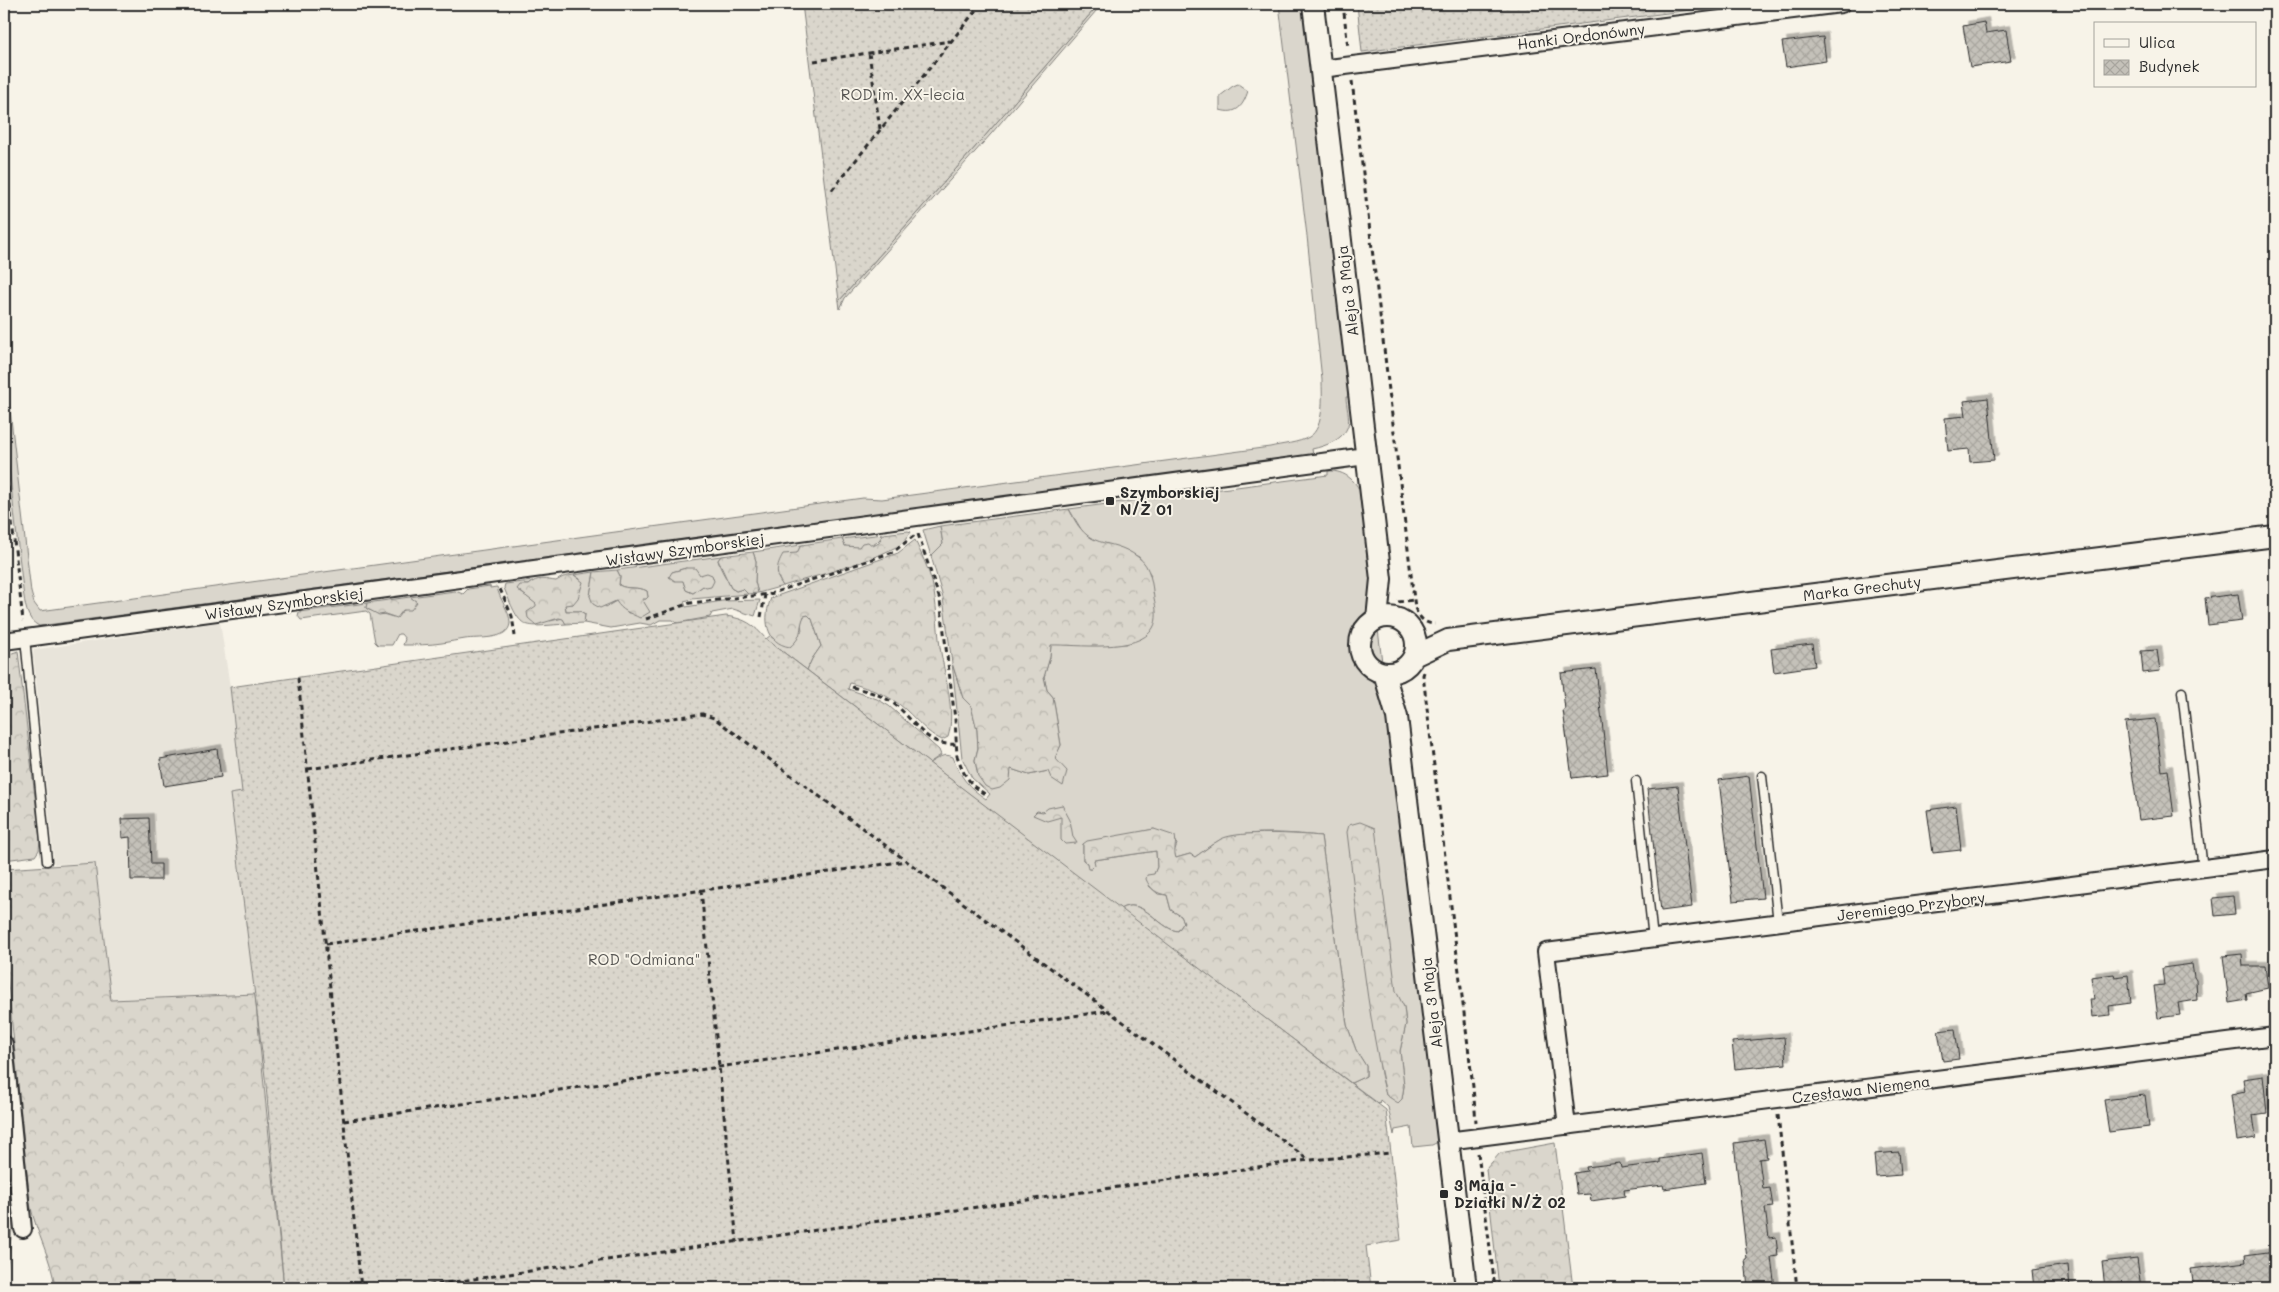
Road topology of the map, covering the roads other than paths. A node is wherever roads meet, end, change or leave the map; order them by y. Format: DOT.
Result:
graph roads {
  1 [pos="1313,4"];
  2 [pos="1841,4"];
  3 [pos="1321,68"];
  4 [pos="1366,456"];
  5 [pos="2275,536"];
  6 [pos="1402,618"];
  7 [pos="25,638"];
  8 [pos="1448,640"];
  9 [pos="4,641"];
  10 [pos="1407,667"];
  11 [pos="2182,692"];
  12 [pos="1762,776"];
  13 [pos="1636,781"];
  14 [pos="2275,859"];
  15 [pos="47,861"];
  16 [pos="2204,869"];
  17 [pos="1778,923"];
  18 [pos="1653,939"];
  19 [pos="2275,1036"];
  20 [pos="4,1044"];
  21 [pos="1567,1126"];
  22 [pos="1447,1141"];
  23 [pos="23,1228"];
  24 [pos="1466,1288"];
  1 -- 3 [label="street, Aleja 3 Maja"];
  2 -- 3 [label="street, Hanki Ordonówny"];
  3 -- 4 [label="street, Aleja 3 Maja"];
  4 -- 6 [label="street, Aleja 3 Maja"];
  4 -- 7 [label="street, Wisławy Szymborskiej"];
  5 -- 8 [label="street, Marka Grechuty"];
  6 -- 8 [label="street, Marka Grechuty"];
  6 -- 10 [label="street"];
  6 -- 10 [label="street"];
  7 -- 9 [label="street, Wisławy Szymborskiej"];
  7 -- 15 [label="lane"];
  8 -- 10 [label="street, Marka Grechuty"];
  10 -- 22 [label="street, Aleja 3 Maja"];
  11 -- 16 [label="lane"];
  12 -- 17 [label="lane"];
  13 -- 18 [label="lane"];
  14 -- 16 [label="street, Jeremiego Przybory"];
  16 -- 17 [label="street, Jeremiego Przybory"];
  17 -- 18 [label="street, Jeremiego Przybory"];
  18 -- 21 [label="street, Jeremiego Przybory"];
  19 -- 21 [label="street, Czesława Niemena"];
  20 -- 23 [label="street"];
  21 -- 22 [label="street, Czesława Niemena"];
  22 -- 24 [label="street, Aleja 3 Maja"];
}
